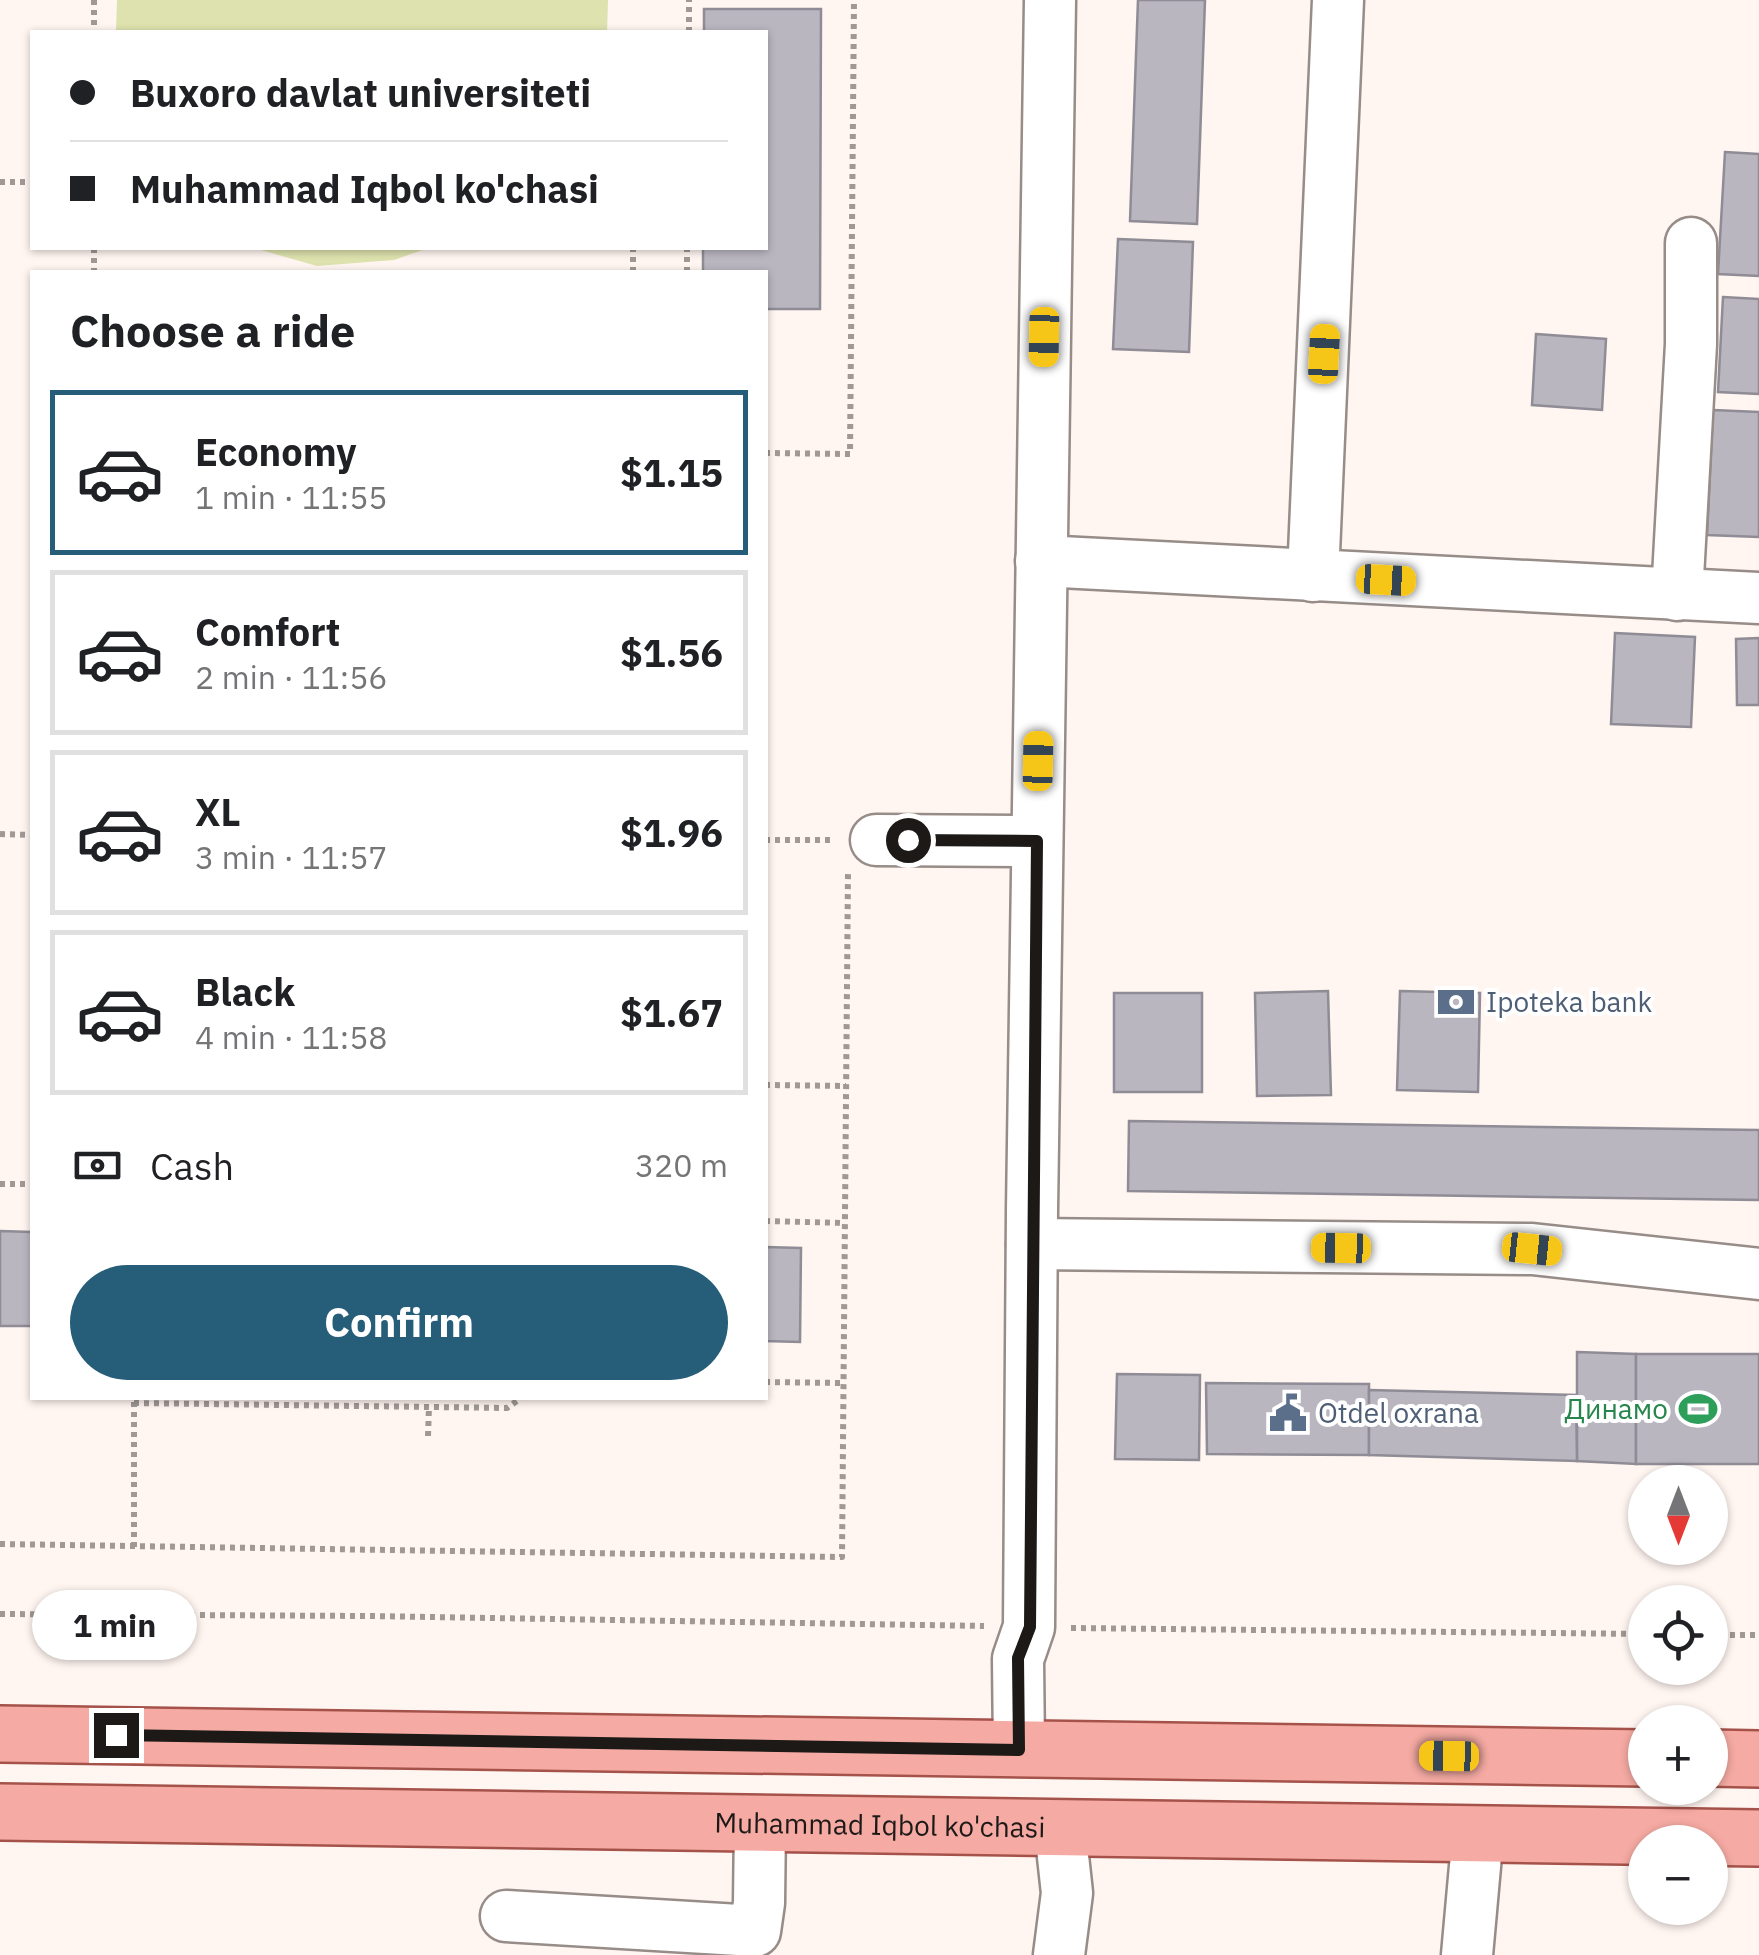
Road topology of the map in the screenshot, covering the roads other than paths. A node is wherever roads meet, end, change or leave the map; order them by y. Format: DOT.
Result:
graph roads {
  1 [pos="1050,0"];
  2 [pos="1338,0"];
  3 [pos="1691,243"];
  4 [pos="1041,561"];
  5 [pos="1313,576"];
  6 [pos="1678,595"];
  7 [pos="1759,598"];
  8 [pos="862,840"];
  9 [pos="1037,841"];
  10 [pos="1032,1244"];
  11 [pos="1759,1274"];
  12 [pos="0,1734"];
  13 [pos="1019,1750"];
  14 [pos="1628,1758"];
  15 [pos="1728,1758"];
  16 [pos="1759,1759"];
  17 [pos="0,1812"];
  18 [pos="760,1824"];
  19 [pos="1060,1829"];
  20 [pos="1478,1833"];
  21 [pos="1759,1838"];
  22 [pos="506,1916"];
  23 [pos="1059,1955"];
  24 [pos="1467,1955"];
  1 -- 4 [label="lane"];
  2 -- 5 [label="lane"];
  3 -- 6 [label="lane"];
  4 -- 5 [label="lane"];
  4 -- 9 [label="lane"];
  5 -- 6 [label="lane"];
  6 -- 7 [label="lane"];
  8 -- 9 [label="lane"];
  9 -- 10 [label="lane"];
  10 -- 11 [label="lane"];
  10 -- 13 [label="lane"];
  12 -- 13 [label="main road"];
  13 -- 14 [label="main road"];
  15 -- 16 [label="main road"];
  17 -- 18 [label="main road, Muhammad Iqbol ko'chasi"];
  18 -- 19 [label="main road, Muhammad Iqbol ko'chasi"];
  18 -- 22 [label="lane"];
  19 -- 20 [label="main road, Muhammad Iqbol ko'chasi"];
  19 -- 23 [label="lane"];
  20 -- 21 [label="main road, Muhammad Iqbol ko'chasi"];
  20 -- 24 [label="lane"];
}
